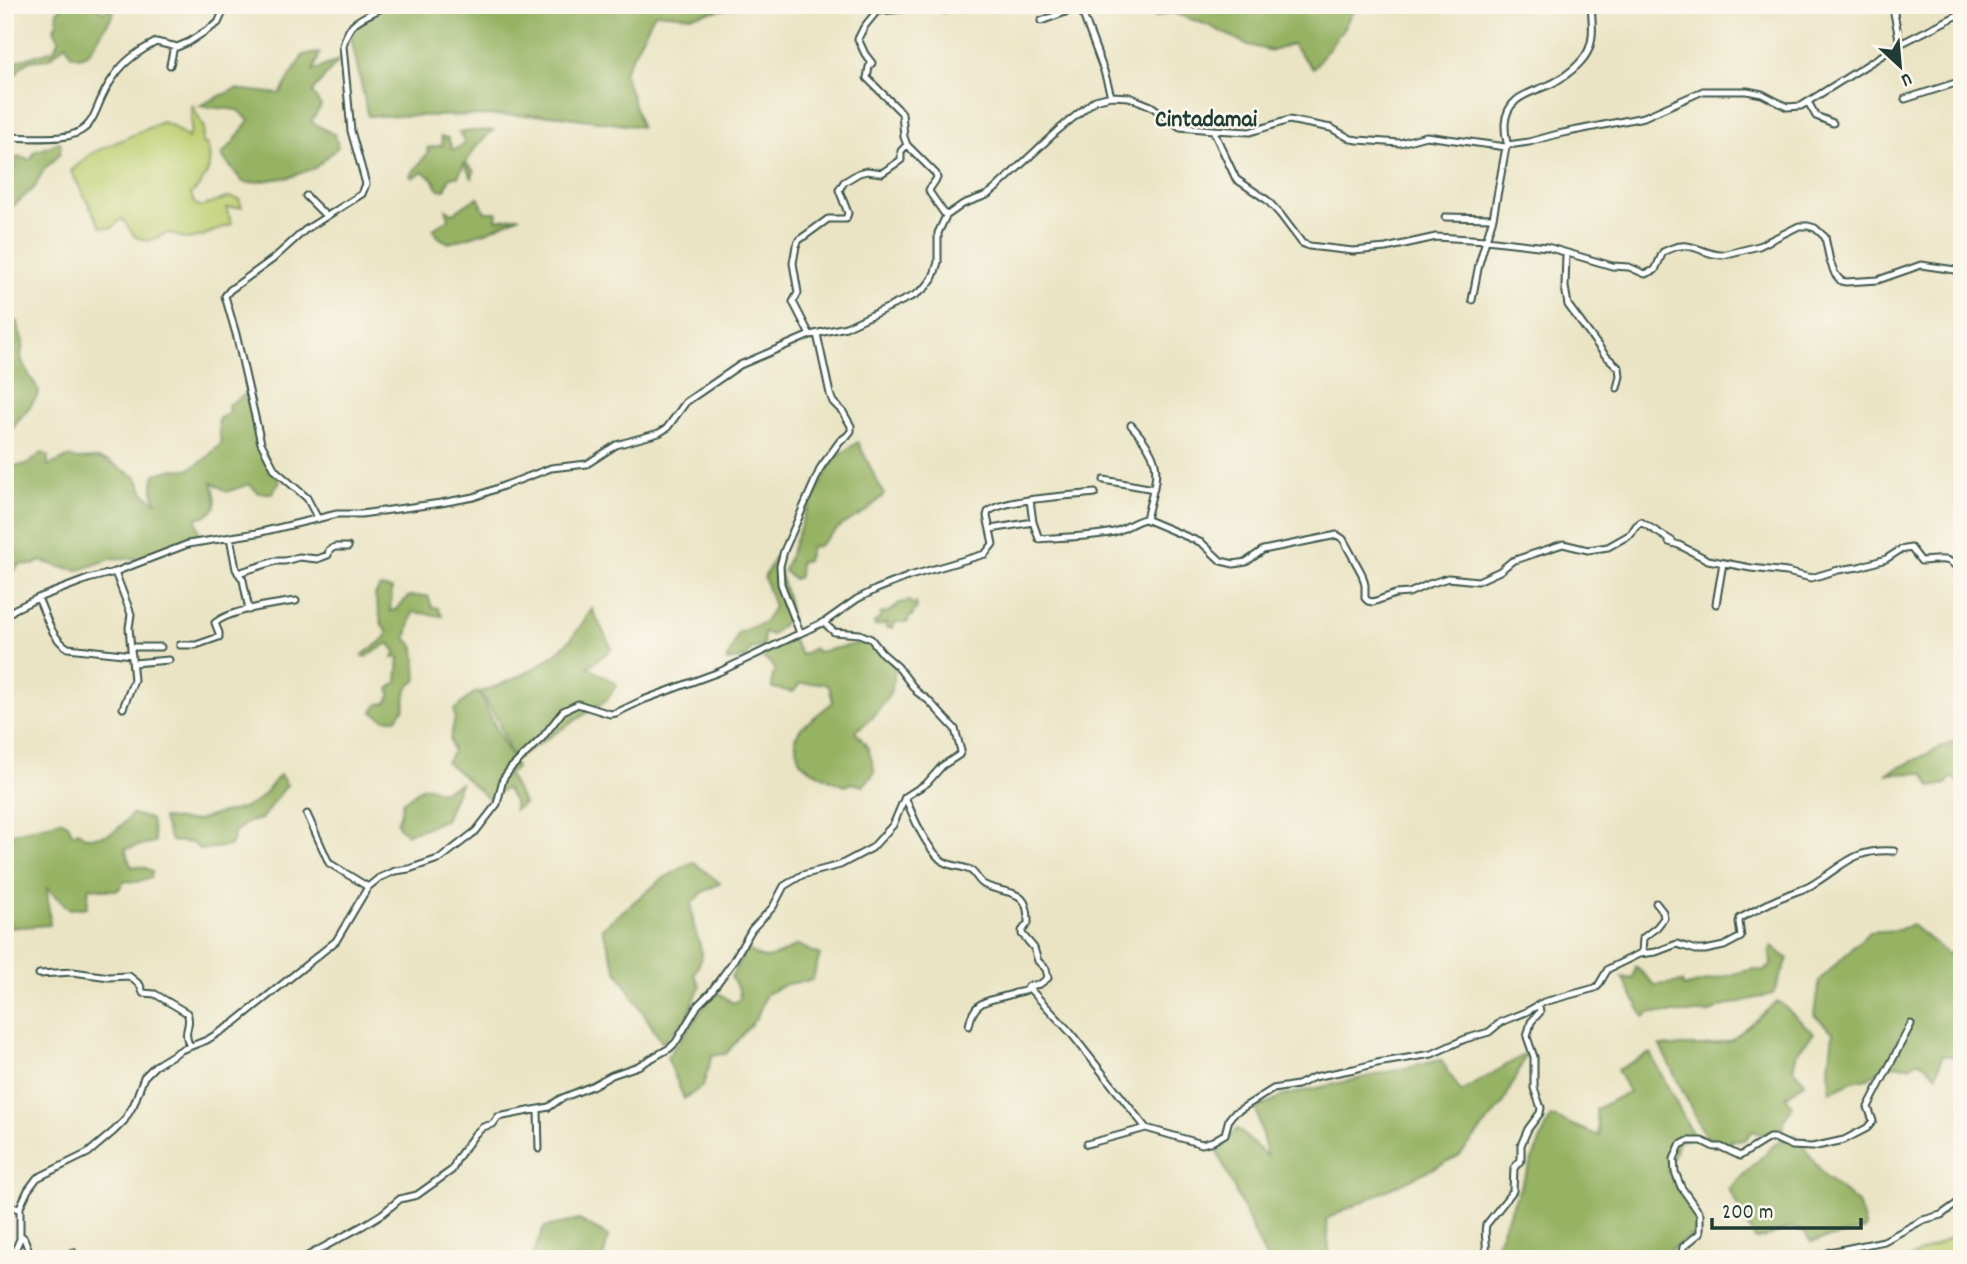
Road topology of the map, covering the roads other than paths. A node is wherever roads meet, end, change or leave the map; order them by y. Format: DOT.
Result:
graph roads {
  1 [pos="219,5"];
  2 [pos="387,5"];
  3 [pos="908,5"];
  4 [pos="925,5"];
  5 [pos="1591,5"];
  6 [pos="1894,8"];
  7 [pos="947,10"];
  8 [pos="1962,13"];
  9 [pos="1041,21"];
  10 [pos="1902,43"];
  11 [pos="174,47"];
  12 [pos="170,65"];
  13 [pos="1962,81"];
  14 [pos="1111,96"];
  15 [pos="1905,99"];
  16 [pos="1808,103"];
  17 [pos="1833,123"];
  18 [pos="1213,130"];
  19 [pos="5,137"];
  20 [pos="907,145"];
  21 [pos="1507,146"];
  22 [pos="306,196"];
  23 [pos="326,216"];
  24 [pos="946,216"];
  25 [pos="1445,217"];
  26 [pos="1493,218"];
  27 [pos="1486,240"];
  28 [pos="1566,254"];
  29 [pos="1962,271"];
  30 [pos="1472,300"];
  31 [pos="817,334"];
  32 [pos="810,335"];
  33 [pos="1617,388"];
  34 [pos="1131,425"];
  35 [pos="1104,480"];
  36 [pos="1154,489"];
  37 [pos="1095,493"];
  38 [pos="1030,500"];
  39 [pos="318,519"];
  40 [pos="1146,519"];
  41 [pos="1033,522"];
  42 [pos="991,529"];
  43 [pos="230,537"];
  44 [pos="348,547"];
  45 [pos="1723,563"];
  46 [pos="115,572"];
  47 [pos="239,573"];
  48 [pos="1962,577"];
  49 [pos="38,598"];
  50 [pos="296,601"];
  51 [pos="1716,604"];
  52 [pos="248,610"];
  53 [pos="5,616"];
  54 [pos="823,622"];
  55 [pos="800,633"];
  56 [pos="180,645"];
  57 [pos="132,647"];
  58 [pos="161,647"];
  59 [pos="132,655"];
  60 [pos="169,660"];
  61 [pos="133,663"];
  62 [pos="123,708"];
  63 [pos="905,797"];
  64 [pos="307,814"];
  65 [pos="1894,851"];
  66 [pos="368,887"];
  67 [pos="1656,903"];
  68 [pos="1642,953"];
  69 [pos="38,974"];
  70 [pos="1028,986"];
  71 [pos="1539,1004"];
  72 [pos="1911,1024"];
  73 [pos="969,1026"];
  74 [pos="190,1046"];
  75 [pos="538,1111"];
  76 [pos="1146,1128"];
  77 [pos="1087,1144"];
  78 [pos="539,1149"];
  79 [pos="1962,1200"];
  80 [pos="5,1203"];
  81 [pos="20,1210"];
  82 [pos="20,1235"];
  83 [pos="73,1252"];
  84 [pos="11,1259"];
  85 [pos="34,1259"];
  86 [pos="59,1259"];
  87 [pos="302,1259"];
  88 [pos="1483,1259"];
  89 [pos="1681,1259"];
  90 [pos="1815,1259"];
  1 -- 11 [label="street"];
  2 -- 23 [label="street"];
  3 -- 20 [label="street"];
  4 -- 7 [label="street"];
  5 -- 21 [label="street"];
  6 -- 10 [label="street"];
  8 -- 10 [label="street"];
  9 -- 14 [label="street"];
  10 -- 16 [label="street"];
  11 -- 12 [label="street"];
  11 -- 19 [label="street"];
  13 -- 15 [label="street"];
  14 -- 18 [label="street"];
  14 -- 24 [label="street"];
  16 -- 17 [label="street"];
  16 -- 21 [label="street"];
  18 -- 21 [label="street"];
  18 -- 27 [label="street"];
  20 -- 24 [label="street"];
  20 -- 32 [label="street"];
  21 -- 26 [label="street"];
  22 -- 23 [label="street"];
  23 -- 39 [label="street"];
  24 -- 31 [label="street"];
  25 -- 26 [label="street"];
  26 -- 27 [label="street"];
  27 -- 28 [label="street"];
  27 -- 30 [label="street"];
  28 -- 29 [label="street"];
  28 -- 33 [label="street"];
  31 -- 32 [label="street"];
  31 -- 55 [label="street"];
  32 -- 39 [label="street"];
  34 -- 36 [label="street"];
  35 -- 36 [label="street"];
  36 -- 40 [label="street"];
  37 -- 38 [label="street"];
  38 -- 41 [label="street"];
  38 -- 42 [label="street"];
  39 -- 43 [label="street"];
  40 -- 41 [label="street"];
  40 -- 45 [label="street"];
  41 -- 42 [label="street"];
  42 -- 54 [label="street"];
  43 -- 46 [label="street"];
  43 -- 47 [label="street"];
  44 -- 47 [label="street"];
  45 -- 48 [label="street"];
  45 -- 51 [label="street"];
  46 -- 49 [label="street"];
  46 -- 57 [label="street"];
  47 -- 52 [label="street"];
  49 -- 53 [label="street"];
  49 -- 59 [label="street"];
  50 -- 52 [label="street"];
  52 -- 56 [label="street"];
  54 -- 55 [label="street"];
  54 -- 63 [label="street"];
  55 -- 66 [label="street"];
  57 -- 58 [label="street"];
  57 -- 59 [label="street"];
  59 -- 61 [label="street"];
  60 -- 61 [label="street"];
  61 -- 62 [label="street"];
  63 -- 70 [label="street"];
  63 -- 75 [label="street"];
  64 -- 66 [label="street"];
  65 -- 68 [label="street"];
  66 -- 74 [label="street"];
  67 -- 68 [label="street"];
  68 -- 71 [label="street"];
  69 -- 74 [label="street"];
  70 -- 73 [label="street"];
  70 -- 76 [label="street"];
  71 -- 76 [label="street"];
  71 -- 88 [label="street"];
  72 -- 89 [label="street"];
  74 -- 81 [label="street"];
  75 -- 78 [label="street"];
  75 -- 87 [label="street"];
  76 -- 77 [label="street"];
  79 -- 90 [label="street"];
  80 -- 81 [label="street"];
  81 -- 82 [label="street"];
  82 -- 84 [label="street"];
  82 -- 85 [label="street"];
  83 -- 86 [label="street"];
  85 -- 86 [label="street"];
}
